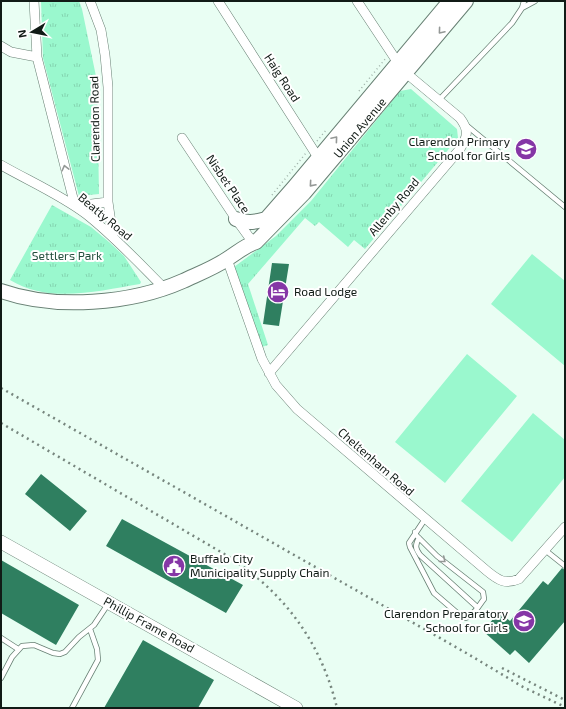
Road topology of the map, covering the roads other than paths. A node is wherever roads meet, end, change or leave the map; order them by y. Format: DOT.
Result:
graph roads {
  1 [pos="34,1"];
  2 [pos="90,1"];
  3 [pos="218,1"];
  4 [pos="357,1"];
  5 [pos="450,1"];
  6 [pos="466,1"];
  7 [pos="524,1"];
  8 [pos="535,1"];
  9 [pos="522,8"];
  10 [pos="1,46"];
  11 [pos="37,58"];
  12 [pos="398,62"];
  13 [pos="439,100"];
  14 [pos="466,125"];
  15 [pos="182,138"];
  16 [pos="319,158"];
  17 [pos="1,165"];
  18 [pos="108,202"];
  19 [pos="75,206"];
  20 [pos="565,207"];
  21 [pos="266,218"];
  22 [pos="236,219"];
  23 [pos="114,238"];
  24 [pos="251,241"];
  25 [pos="227,259"];
  26 [pos="164,288"];
  27 [pos="1,291"];
  28 [pos="269,373"];
  29 [pos="425,519"];
  30 [pos="565,527"];
  31 [pos="415,532"];
  32 [pos="419,538"];
  33 [pos="1,542"];
  34 [pos="545,550"];
  35 [pos="565,566"];
  36 [pos="109,602"];
  37 [pos="477,607"];
  38 [pos="90,629"];
  39 [pos="1,638"];
  40 [pos="18,649"];
  41 [pos="1,678"];
  42 [pos="293,707"];
  43 [pos="72,708"];
  1 -- 11 [label="street"];
  2 -- 18 [label="street, Clarendon Road"];
  3 -- 16 [label="street, Haig Road"];
  4 -- 12 [label="street"];
  5 -- 12 [label="main road, Union Avenue"];
  6 -- 12 [label="main road, Union Avenue, one-way"];
  7 -- 9 [label="lane"];
  8 -- 9 [label="lane"];
  9 -- 13 [label="lane"];
  10 -- 11 [label="street"];
  19 -- 11 [label="street, one-way"];
  12 -- 13 [label="street"];
  12 -- 16 [label="main road, Union Avenue"];
  13 -- 14 [label="street"];
  14 -- 20 [label="lane"];
  14 -- 28 [label="street, Allenby Road"];
  15 -- 22 [label="street, Nisbet Place"];
  16 -- 21 [label="main road, Union Avenue"];
  16 -- 24 [label="main road, Union Avenue, one-way"];
  17 -- 19 [label="street, Beatty Road"];
  18 -- 19 [label="street"];
  18 -- 23 [label="street, Clarendon Road"];
  19 -- 23 [label="street, Beatty Road"];
  21 -- 22 [label="main road"];
  21 -- 24 [label="main road, Union Avenue"];
  22 -- 24 [label="street, Nisbet Place"];
  23 -- 26 [label="street, Beatty Road"];
  24 -- 25 [label="main road, Union Avenue"];
  25 -- 26 [label="main road, Union Avenue"];
  25 -- 28 [label="street, Cheltenham Road"];
  26 -- 27 [label="main road, Union Avenue"];
  28 -- 29 [label="street, Cheltenham Road"];
  29 -- 31 [label="lane"];
  29 -- 34 [label="street, Cheltenham Road"];
  30 -- 34 [label="street, Cheltenham Road"];
  31 -- 32 [label="lane"];
  31 -- 37 [label="lane"];
  32 -- 37 [label="lane"];
  32 -- 37 [label="lane, one-way"];
  33 -- 36 [label="street, Phillip Frame Road"];
  34 -- 35 [label="lane"];
  36 -- 38 [label="lane"];
  36 -- 42 [label="street, Phillip Frame Road"];
  38 -- 40 [label="lane"];
  38 -- 43 [label="lane"];
  39 -- 40 [label="lane"];
  40 -- 41 [label="lane"];
}
